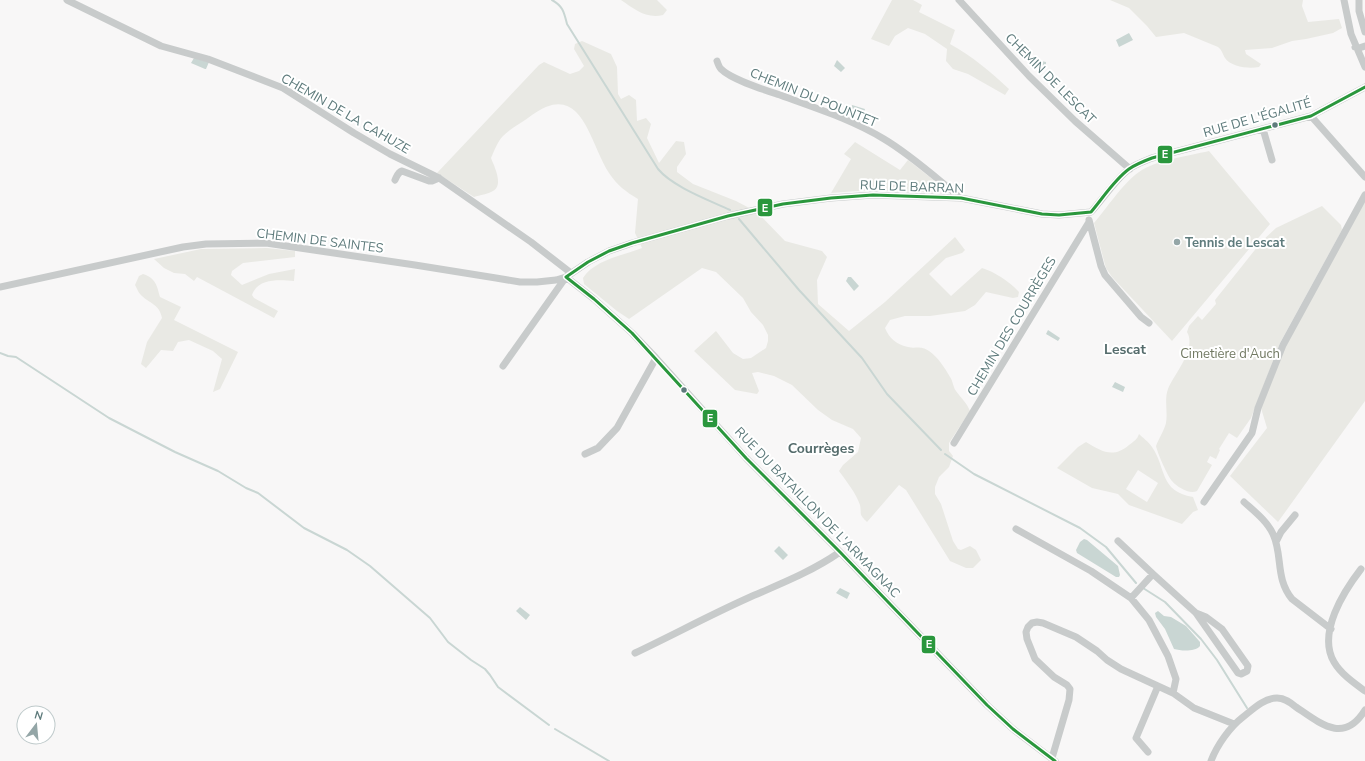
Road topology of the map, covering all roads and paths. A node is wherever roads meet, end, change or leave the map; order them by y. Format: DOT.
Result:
graph roads {
  1 [pos="67,0"];
  2 [pos="959,0"];
  3 [pos="1344,0"];
  4 [pos="1359,0"];
  5 [pos="1365,32"];
  6 [pos="1365,46"];
  7 [pos="1355,47"];
  8 [pos="717,61"];
  9 [pos="1365,67"];
  10 [pos="1362,88"];
  11 [pos="1365,96"];
  12 [pos="1311,116"];
  13 [pos="1263,130"];
  14 [pos="1272,160"];
  15 [pos="1130,169"];
  16 [pos="1365,177"];
  17 [pos="439,178"];
  18 [pos="396,180"];
  19 [pos="1364,197"];
  20 [pos="961,198"];
  21 [pos="1091,212"];
  22 [pos="1089,222"];
  23 [pos="569,275"];
  24 [pos="0,288"];
  25 [pos="1149,323"];
  26 [pos="656,358"];
  27 [pos="503,366"];
  28 [pos="954,443"];
  29 [pos="585,454"];
  30 [pos="1204,502"];
  31 [pos="1244,502"];
  32 [pos="1295,515"];
  33 [pos="1016,529"];
  34 [pos="1118,541"];
  35 [pos="1276,542"];
  36 [pos="840,552"];
  37 [pos="1361,569"];
  38 [pos="1153,574"];
  39 [pos="1131,598"];
  40 [pos="1196,613"];
  41 [pos="1331,629"];
  42 [pos="635,653"];
  43 [pos="1158,686"];
  44 [pos="1365,692"];
  45 [pos="1173,693"];
  46 [pos="1365,710"];
  47 [pos="1234,724"];
  48 [pos="1148,752"];
  49 [pos="1054,760"];
  50 [pos="1213,760"];
  1 -- 17 [label="street, CHEMIN DE LA CAHUZE"];
  2 -- 15 [label="street, CHEMIN DE LESCAT"];
  3 -- 7 [label="street"];
  4 -- 5 [label="street"];
  6 -- 7 [label="street"];
  7 -- 9 [label="street"];
  8 -- 20 [label="street, CHEMIN DU POUNTET"];
  10 -- 11 [label="street"];
  10 -- 12 [label="street, RUE DE L'ÉGALITÉ"];
  12 -- 13 [label="street, RUE DE L'ÉGALITÉ"];
  12 -- 16 [label="street"];
  13 -- 14 [label="street"];
  13 -- 15 [label="street, RUE DE L'ÉGALITÉ"];
  15 -- 21 [label="street"];
  17 -- 18 [label="street"];
  17 -- 23 [label="street, CHEMIN DE LA CAHUZE"];
  19 -- 30 [label="street"];
  20 -- 21 [label="street, RUE DE BARRAN"];
  20 -- 23 [label="street, RUE DE BARRAN"];
  21 -- 22 [label="street"];
  22 -- 25 [label="street"];
  22 -- 28 [label="street, CHEMIN DES COURRÈGES"];
  23 -- 24 [label="street, CHEMIN DE SAINTES"];
  23 -- 26 [label="street, RUE DU BATAILLON DE L'ARMAGNAC"];
  23 -- 27 [label="street"];
  26 -- 29 [label="street"];
  26 -- 36 [label="street, RUE DU BATAILLON DE L'ARMAGNAC"];
  31 -- 35 [label="street"];
  32 -- 35 [label="street"];
  33 -- 39 [label="street"];
  34 -- 38 [label="street"];
  35 -- 41 [label="street"];
  36 -- 42 [label="street"];
  36 -- 49 [label="street, RUE DU BATAILLON DE L'ARMAGNAC"];
  37 -- 41 [label="street"];
  38 -- 39 [label="street"];
  38 -- 40 [label="street"];
  39 -- 45 [label="street"];
  40 -- 40 [label="street"];
  41 -- 44 [label="street"];
  43 -- 45 [label="street"];
  43 -- 48 [label="street"];
  43 -- 49 [label="street"];
  45 -- 47 [label="street"];
  46 -- 47 [label="street"];
  47 -- 50 [label="street"];
}
